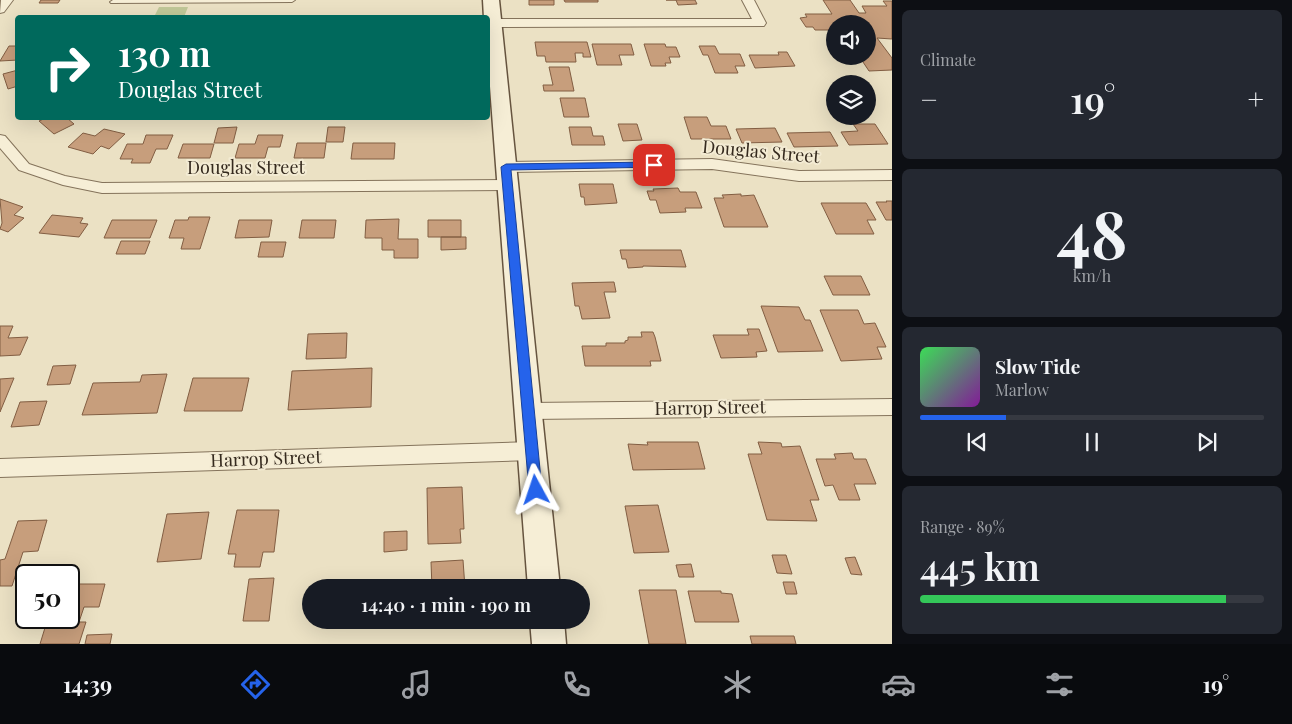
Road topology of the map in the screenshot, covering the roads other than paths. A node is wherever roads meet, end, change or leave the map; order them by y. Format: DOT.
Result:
graph roads {
  1 [pos="7,0"];
  2 [pos="292,0"];
  3 [pos="748,0"];
  4 [pos="266,1"];
  5 [pos="113,2"];
  6 [pos="0,10"];
  7 [pos="491,11"];
  8 [pos="0,139"];
  9 [pos="892,175"];
  10 [pos="507,176"];
  11 [pos="892,407"];
  12 [pos="529,411"];
  13 [pos="532,451"];
  14 [pos="0,468"];
  15 [pos="543,579"];
  16 [pos="548,629"];
  17 [pos="549,644"];
  1 -- 6 [label="street"];
  2 -- 4 [label="lane"];
  3 -- 7 [label="street"];
  4 -- 5 [label="lane"];
  7 -- 10 [label="main road"];
  8 -- 10 [label="street, Douglas Street"];
  9 -- 10 [label="street, Douglas Street"];
  10 -- 12 [label="main road"];
  11 -- 12 [label="street, Harrop Street"];
  12 -- 13 [label="main road"];
  13 -- 14 [label="street, Harrop Street"];
  13 -- 15 [label="main road"];
  16 -- 17 [label="main road"];
}
